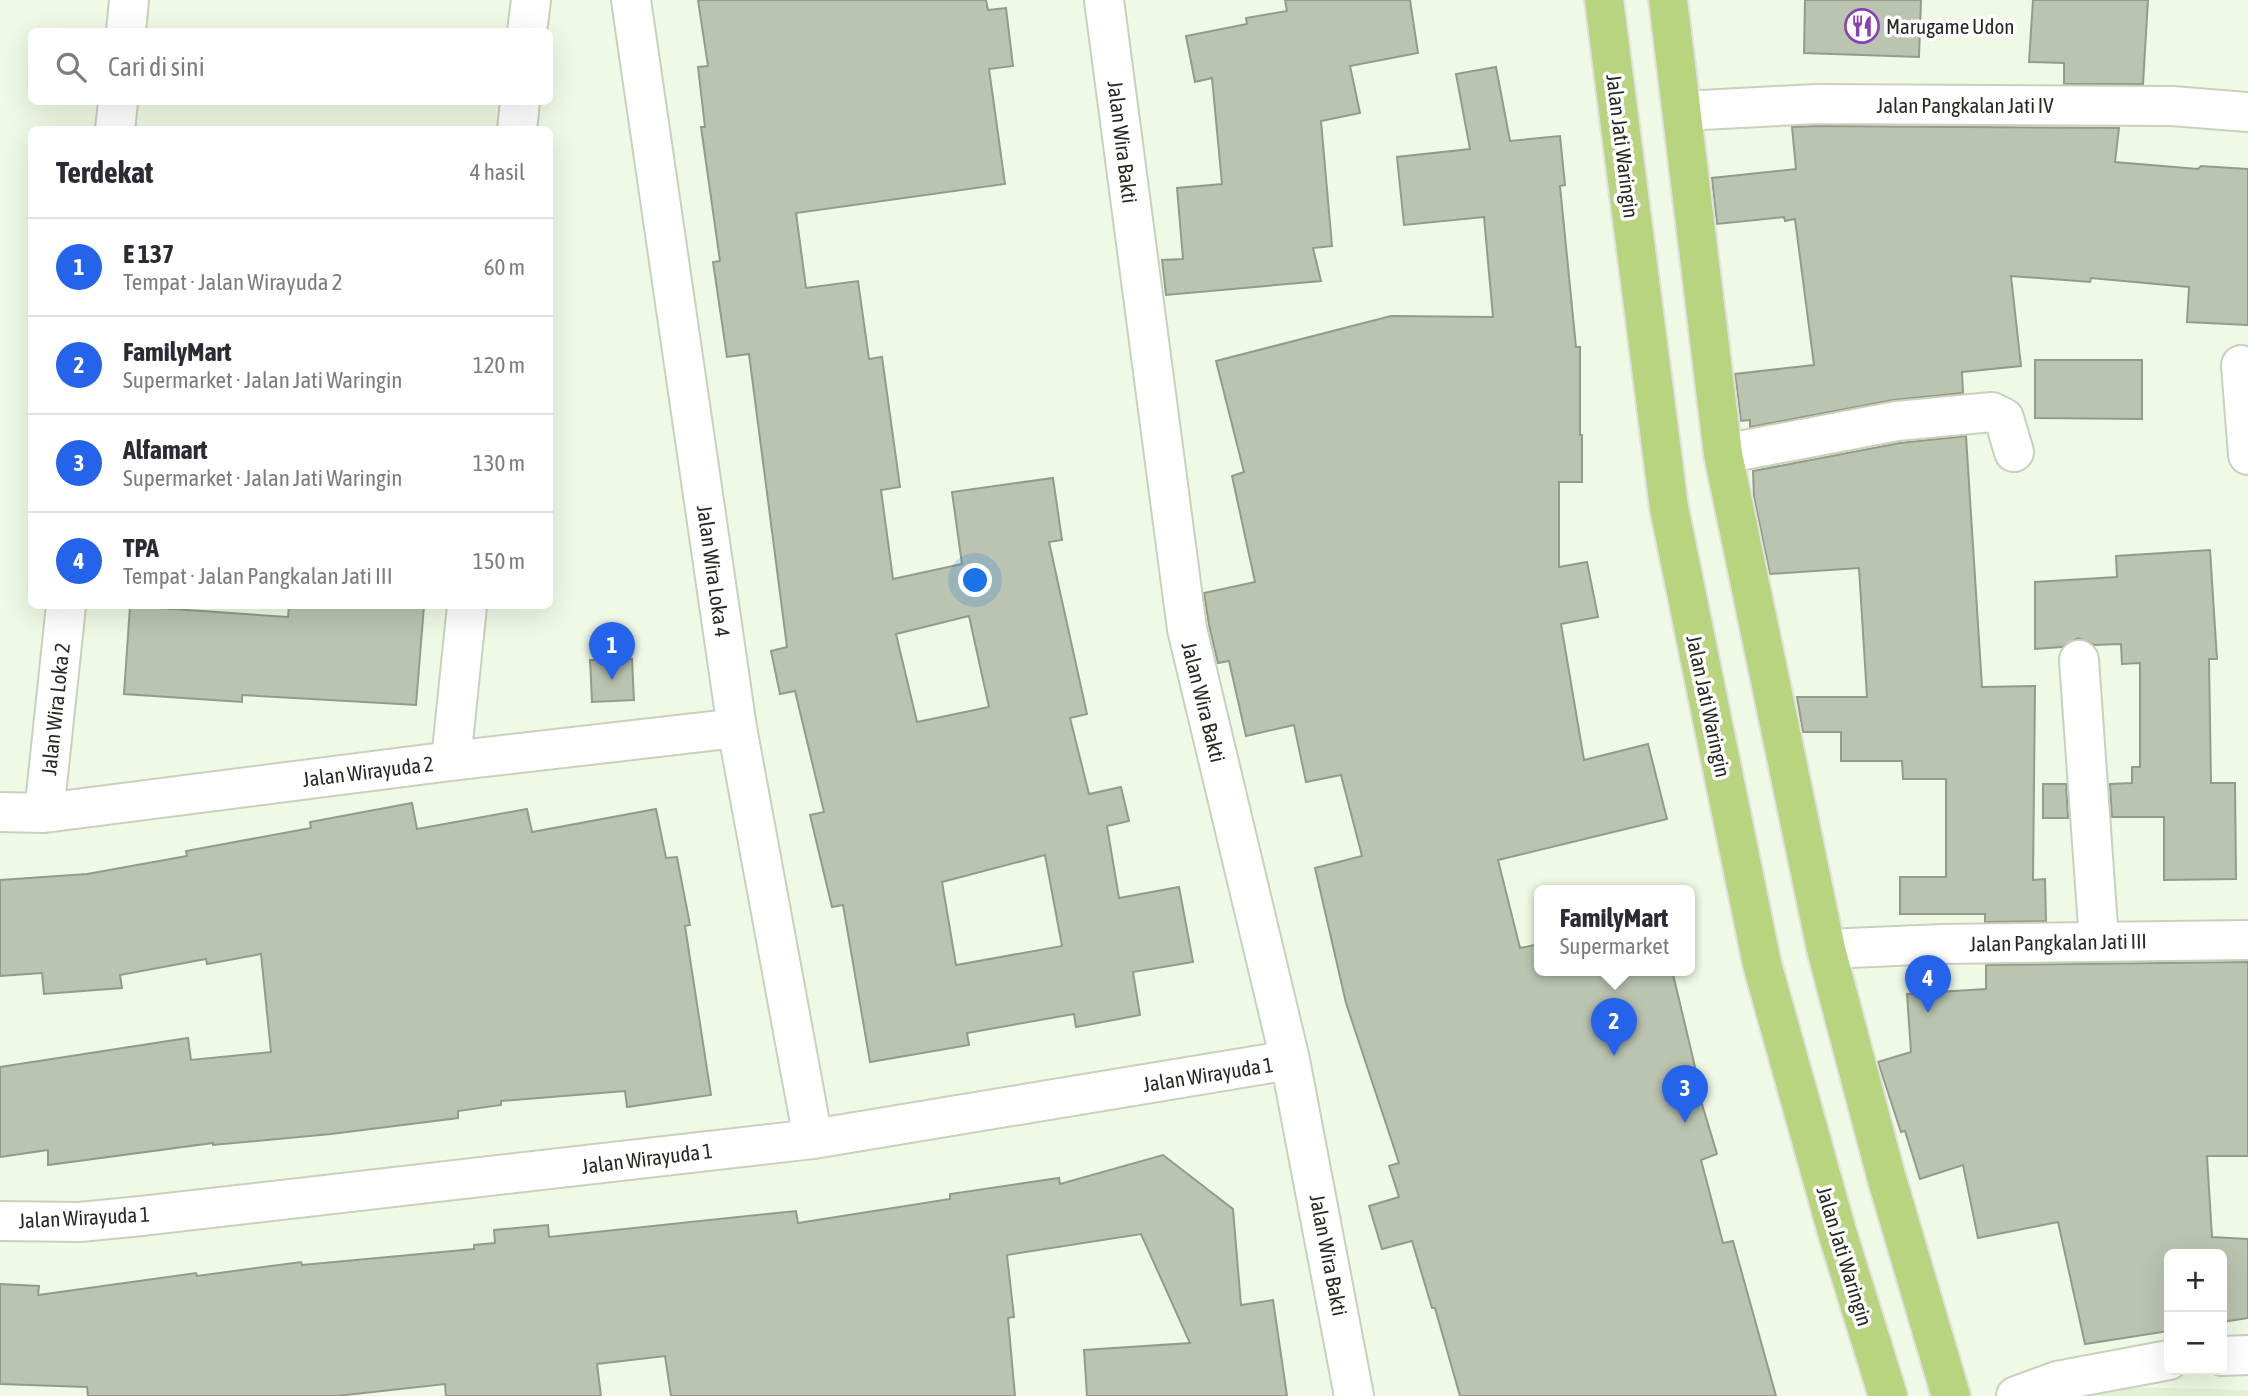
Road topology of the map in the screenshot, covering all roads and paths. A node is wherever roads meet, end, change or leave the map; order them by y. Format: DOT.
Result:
graph roads {
  1 [pos="129,0"];
  2 [pos="531,0"];
  3 [pos="631,0"];
  4 [pos="1104,0"];
  5 [pos="1604,0"];
  6 [pos="1668,0"];
  7 [pos="126,28"];
  8 [pos="528,28"];
  9 [pos="118,105"];
  10 [pos="520,105"];
  11 [pos="1683,111"];
  12 [pos="2248,112"];
  13 [pos="116,126"];
  14 [pos="517,126"];
  15 [pos="2241,365"];
  16 [pos="2014,452"];
  17 [pos="1723,454"];
  18 [pos="2248,455"];
  19 [pos="65,609"];
  20 [pos="467,609"];
  21 [pos="2079,660"];
  22 [pos="737,728"];
  23 [pos="451,761"];
  24 [pos="0,812"];
  25 [pos="44,813"];
  26 [pos="2248,940"];
  27 [pos="2098,941"];
  28 [pos="1826,949"];
  29 [pos="1290,1060"];
  30 [pos="813,1139"];
  31 [pos="0,1221"];
  32 [pos="2248,1354"];
  33 [pos="2227,1356"];
  34 [pos="2164,1361"];
  35 [pos="1354,1396"];
  36 [pos="1888,1396"];
  37 [pos="1951,1396"];
  38 [pos="2016,1396"];
  1 -- 7 [label="street"];
  2 -- 8 [label="street"];
  3 -- 22 [label="street, Jalan Wira Loka 4"];
  4 -- 29 [label="street, Jalan Wira Bakti"];
  5 -- 36 [label="main road, Jalan Jati Waringin"];
  6 -- 11 [label="main road"];
  9 -- 13 [label="street"];
  10 -- 14 [label="street"];
  11 -- 12 [label="street, Jalan Pangkalan Jati IV"];
  11 -- 17 [label="main road"];
  15 -- 18 [label="street"];
  16 -- 17 [label="street"];
  17 -- 28 [label="main road"];
  19 -- 25 [label="street, Jalan Wira Loka 2"];
  20 -- 23 [label="street"];
  21 -- 27 [label="street"];
  22 -- 23 [label="street, Jalan Wirayuda 2"];
  22 -- 30 [label="street, Jalan Wira Loka 4"];
  23 -- 25 [label="street, Jalan Wirayuda 2"];
  24 -- 25 [label="street, Jalan Wirayuda 2"];
  26 -- 27 [label="street, Jalan Pangkalan Jati III"];
  27 -- 28 [label="street, Jalan Pangkalan Jati III"];
  28 -- 37 [label="main road"];
  29 -- 30 [label="street, Jalan Wirayuda 1"];
  29 -- 35 [label="street, Jalan Wira Bakti"];
  30 -- 31 [label="street, Jalan Wirayuda 1"];
  32 -- 33 [label="street"];
  34 -- 38 [label="street"];
}
